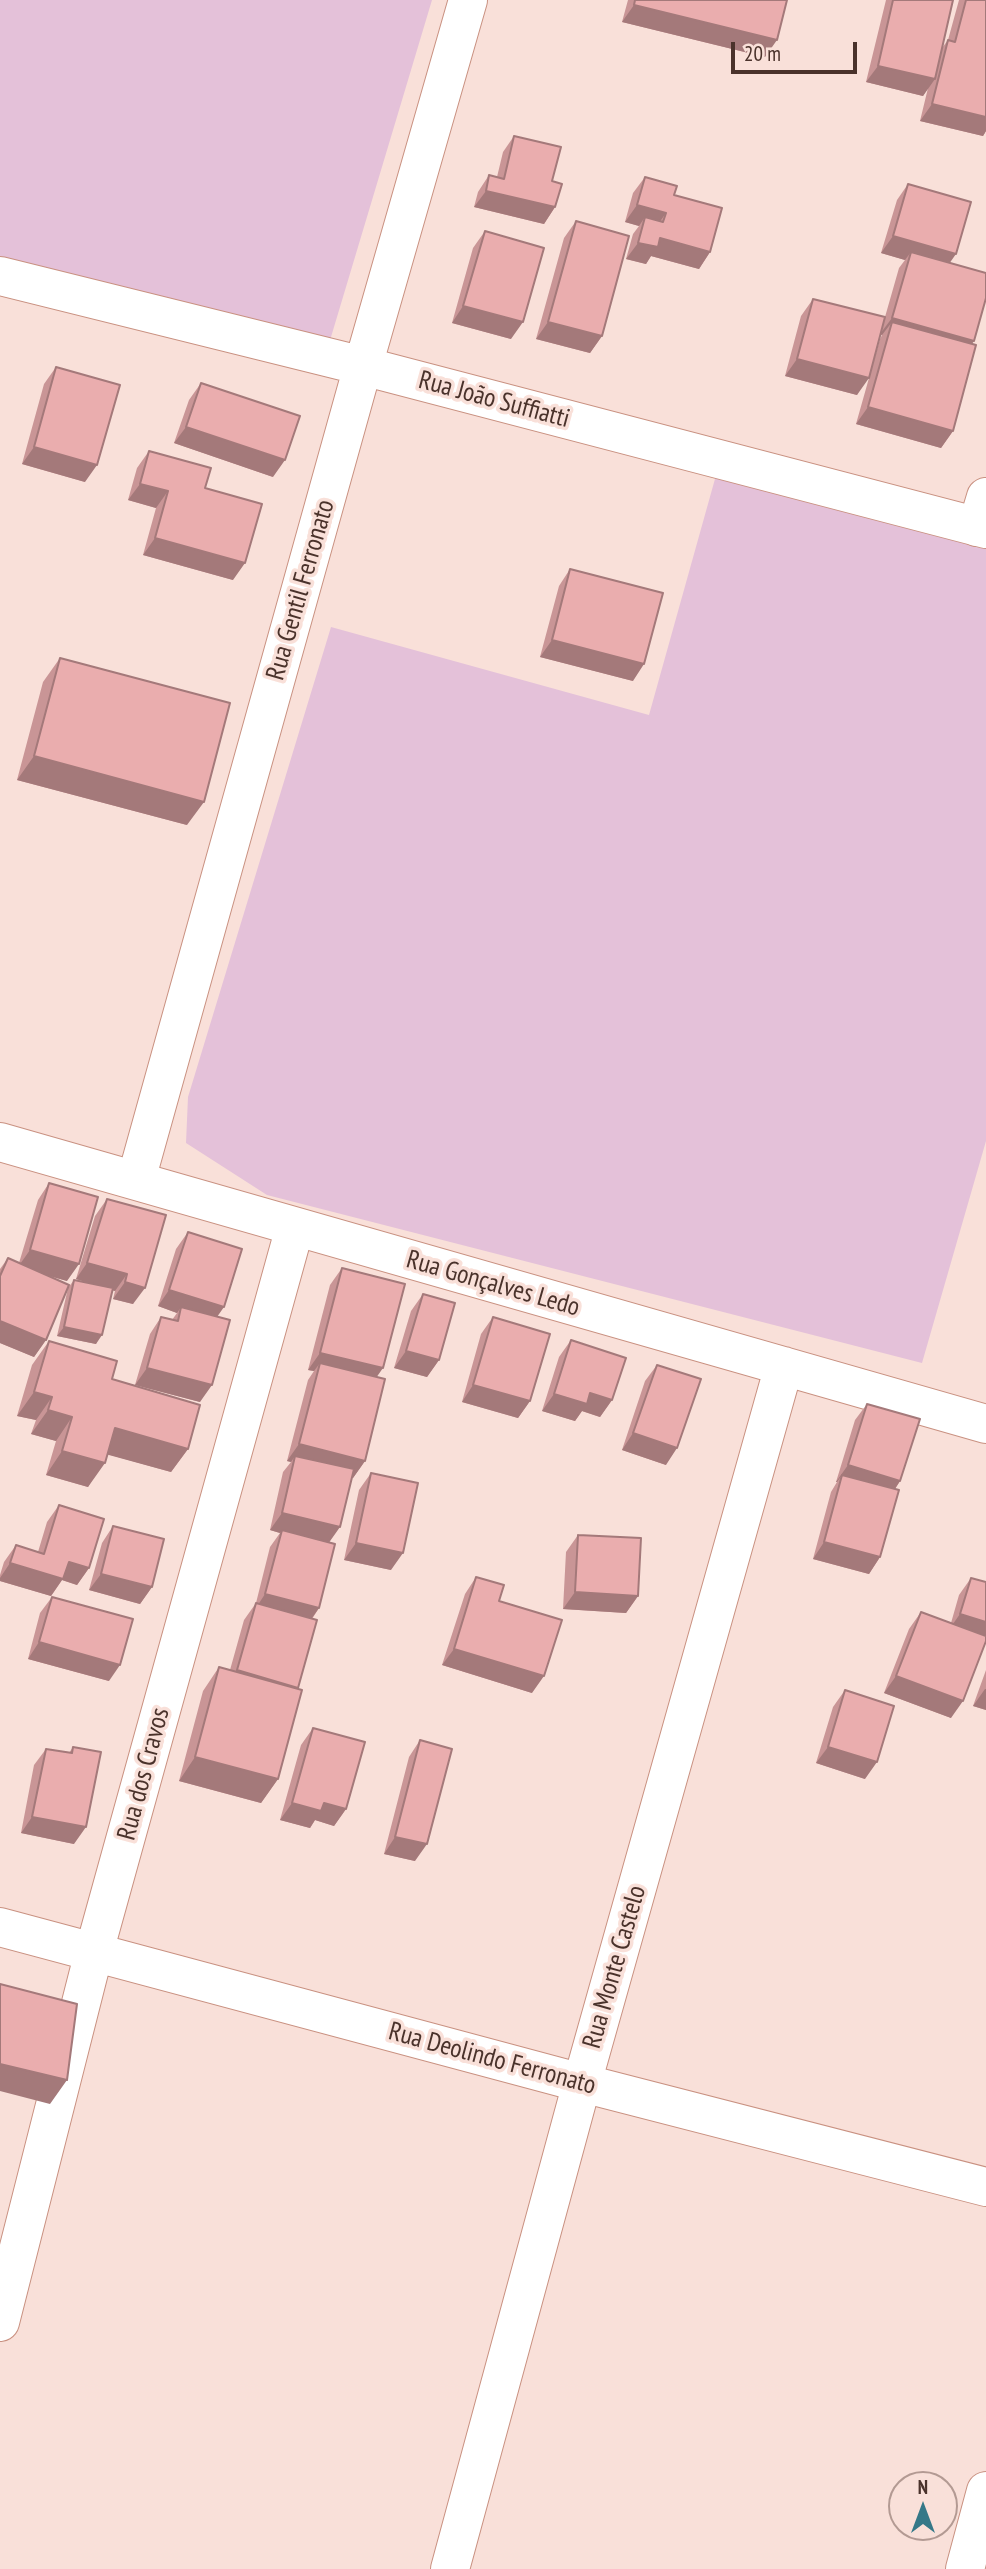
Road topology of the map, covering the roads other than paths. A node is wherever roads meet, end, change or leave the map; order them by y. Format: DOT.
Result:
graph roads {
  1 [pos="468,0"];
  2 [pos="0,276"];
  3 [pos="363,366"];
  4 [pos="983,517"];
  5 [pos="0,1142"];
  6 [pos="136,1180"];
  7 [pos="295,1227"];
  8 [pos="784,1366"];
  9 [pos="986,1424"];
  10 [pos="0,1927"];
  11 [pos="94,1952"];
  12 [pos="582,2083"];
  13 [pos="986,2187"];
  14 [pos="0,2322"];
  15 [pos="986,2491"];
  16 [pos="450,2569"];
  17 [pos="965,2569"];
  1 -- 3 [label="street, Rua Gentil Ferronato"];
  2 -- 3 [label="street, Rua João Suffiatti"];
  3 -- 4 [label="street, Rua João Suffiatti"];
  3 -- 6 [label="street, Rua Gentil Ferronato"];
  5 -- 6 [label="street, Rua Gonçalves Ledo"];
  6 -- 7 [label="street, Rua Gonçalves Ledo"];
  7 -- 8 [label="street, Rua Gonçalves Ledo"];
  7 -- 11 [label="street, Rua dos Cravos"];
  8 -- 9 [label="street, Rua Gonçalves Ledo"];
  8 -- 12 [label="street, Rua Monte Castelo"];
  10 -- 11 [label="street, Rua Deolindo Ferronato"];
  11 -- 12 [label="street, Rua Deolindo Ferronato"];
  11 -- 14 [label="street, Rua dos Cravos"];
  12 -- 13 [label="street, Rua Deolindo Ferronato"];
  12 -- 16 [label="street, Rua Monte Castelo"];
  15 -- 17 [label="street"];
}
